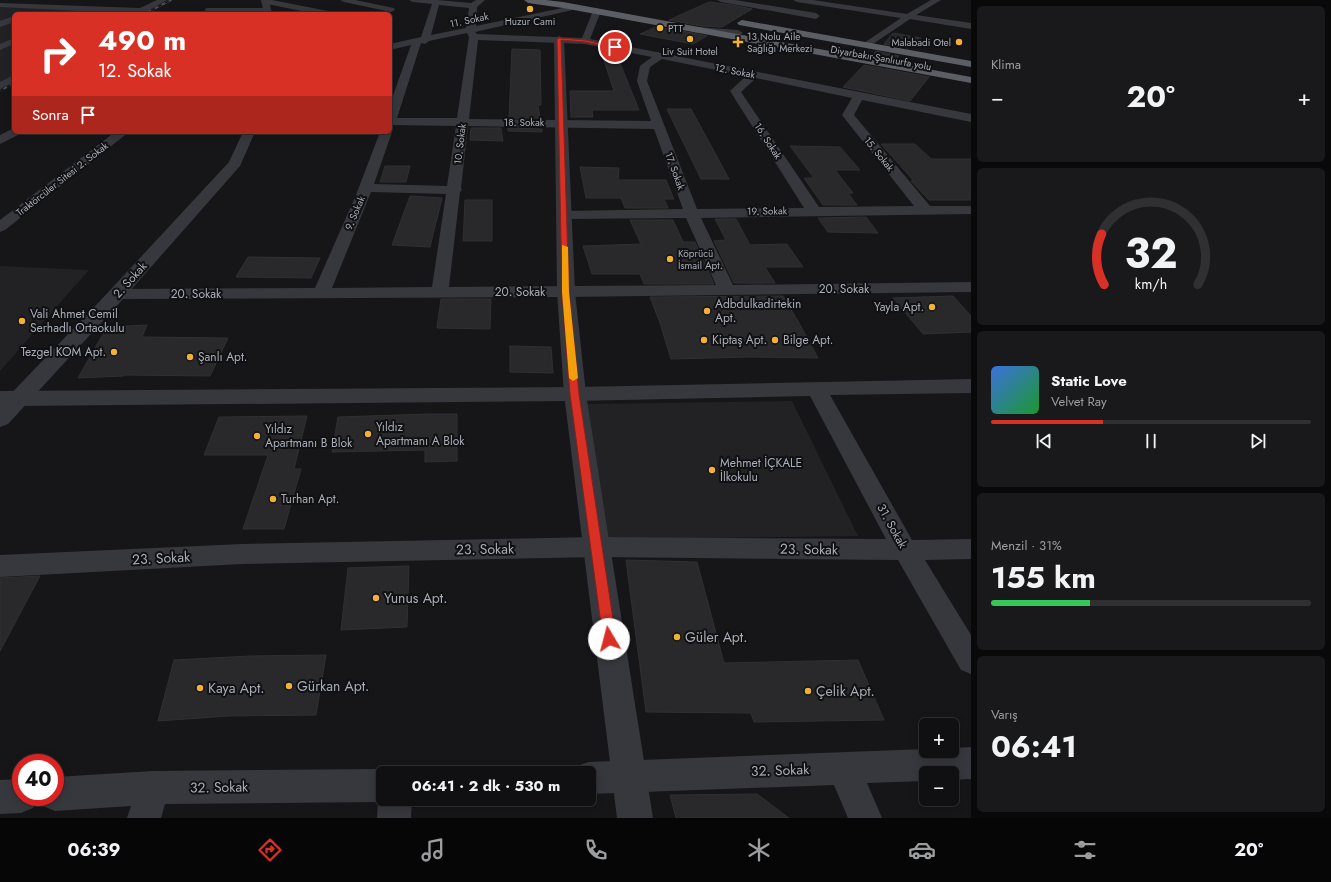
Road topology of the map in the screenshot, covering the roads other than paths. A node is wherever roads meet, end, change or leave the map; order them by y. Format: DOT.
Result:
graph roads {
  1 [pos="162,0"];
  2 [pos="224,0"];
  3 [pos="265,0"];
  4 [pos="396,0"];
  5 [pos="413,0"];
  6 [pos="528,0"];
  7 [pos="554,0"];
  8 [pos="721,0"];
  9 [pos="797,0"];
  10 [pos="938,0"];
  11 [pos="347,3"];
  12 [pos="436,3"];
  13 [pos="477,3"];
  14 [pos="782,3"];
  15 [pos="580,4"];
  16 [pos="0,5"];
  17 [pos="48,7"];
  18 [pos="772,8"];
  19 [pos="597,11"];
  20 [pos="34,12"];
  21 [pos="139,12"];
  22 [pos="206,12"];
  23 [pos="267,12"];
  24 [pos="319,12"];
  25 [pos="389,12"];
  26 [pos="0,13"];
  27 [pos="12,14"];
  28 [pos="909,16"];
  29 [pos="825,17"];
  30 [pos="12,20"];
  31 [pos="0,25"];
  32 [pos="12,25"];
  33 [pos="736,26"];
  34 [pos="878,26"];
  35 [pos="971,26"];
  36 [pos="12,28"];
  37 [pos="893,28"];
  38 [pos="696,30"];
  39 [pos="472,34"];
  40 [pos="0,39"];
  41 [pos="559,39"];
  42 [pos="12,41"];
  43 [pos="421,41"];
  44 [pos="585,41"];
  45 [pos="12,42"];
  46 [pos="867,45"];
  47 [pos="0,47"];
  48 [pos="392,47"];
  49 [pos="851,48"];
  50 [pos="835,50"];
  51 [pos="660,56"];
  52 [pos="971,64"];
  53 [pos="971,69"];
  54 [pos="917,70"];
  55 [pos="971,74"];
  56 [pos="754,75"];
  57 [pos="0,78"];
  58 [pos="12,78"];
  59 [pos="12,79"];
  60 [pos="971,80"];
  61 [pos="0,86"];
  62 [pos="859,96"];
  63 [pos="392,116"];
  64 [pos="971,118"];
  65 [pos="392,121"];
  66 [pos="463,122"];
  67 [pos="561,123"];
  68 [pos="659,125"];
  69 [pos="12,133"];
  70 [pos="120,134"];
  71 [pos="248,134"];
  72 [pos="385,134"];
  73 [pos="0,140"];
  74 [pos="365,188"];
  75 [pos="455,190"];
  76 [pos="924,210"];
  77 [pos="971,210"];
  78 [pos="814,211"];
  79 [pos="690,212"];
  80 [pos="564,215"];
  81 [pos="0,227"];
  82 [pos="971,287"];
  83 [pos="726,289"];
  84 [pos="440,292"];
  85 [pos="566,292"];
  86 [pos="321,293"];
  87 [pos="117,294"];
  88 [pos="971,386"];
  89 [pos="816,389"];
  90 [pos="575,394"];
  91 [pos="9,399"];
  92 [pos="0,419"];
  93 [pos="597,547"];
  94 [pos="971,549"];
  95 [pos="905,550"];
  96 [pos="0,566"];
  97 [pos="971,661"];
  98 [pos="971,763"];
  99 [pos="844,768"];
  100 [pos="628,776"];
  101 [pos="596,778"];
  102 [pos="376,786"];
  103 [pos="64,795"];
  104 [pos="12,796"];
  105 [pos="0,797"];
  106 [pos="148,803"];
  107 [pos="395,806"];
  108 [pos="394,818"];
  109 [pos="635,818"];
  110 [pos="865,818"];
  1 -- 21 [label="street"];
  2 -- 22 [label="street"];
  3 -- 23 [label="street"];
  3 -- 24 [label="street"];
  4 -- 25 [label="street"];
  5 -- 12 [label="street"];
  6 -- 15 [label="highway"];
  7 -- 33 [label="highway, Diyarbakır-Şanlıurfa yolu"];
  8 -- 18 [label="street"];
  9 -- 28 [label="street"];
  10 -- 28 [label="street"];
  11 -- 25 [label="street"];
  12 -- 13 [label="street"];
  12 -- 43 [label="street"];
  13 -- 39 [label="street, 10. Sokak"];
  14 -- 18 [label="street"];
  15 -- 19 [label="highway"];
  15 -- 39 [label="street, 11. Sokak"];
  15 -- 49 [label="highway"];
  16 -- 17 [label="street"];
  17 -- 20 [label="street"];
  17 -- 21 [label="street"];
  18 -- 29 [label="street"];
  19 -- 38 [label="highway"];
  19 -- 44 [label="street"];
  22 -- 23 [label="street"];
  26 -- 27 [label="street"];
  28 -- 35 [label="street"];
  28 -- 37 [label="street"];
  30 -- 31 [label="street"];
  31 -- 32 [label="street"];
  31 -- 36 [label="street"];
  33 -- 38 [label="street"];
  33 -- 46 [label="highway"];
  33 -- 49 [label="highway"];
  33 -- 50 [label="highway, Diyarbakır-Şanlıurfa yolu"];
  34 -- 37 [label="street"];
  37 -- 46 [label="street"];
  38 -- 54 [label="highway"];
  39 -- 41 [label="street, 12. Sokak"];
  39 -- 43 [label="street, 11. Sokak"];
  39 -- 66 [label="street, 10. Sokak"];
  40 -- 42 [label="street"];
  41 -- 44 [label="street, 12. Sokak"];
  41 -- 67 [label="street"];
  43 -- 48 [label="street, 11. Sokak"];
  43 -- 63 [label="street"];
  44 -- 51 [label="street, 12. Sokak"];
  45 -- 47 [label="street"];
  46 -- 52 [label="highway"];
  49 -- 53 [label="highway"];
  50 -- 54 [label="street"];
  50 -- 55 [label="highway, Diyarbakır-Şanlıurfa yolu"];
  51 -- 56 [label="street, 12. Sokak"];
  51 -- 68 [label="street, 17. Sokak"];
  54 -- 60 [label="highway"];
  56 -- 62 [label="street, 12. Sokak"];
  56 -- 78 [label="street, 16. Sokak"];
  57 -- 58 [label="street"];
  59 -- 61 [label="street"];
  62 -- 64 [label="street, 12. Sokak"];
  62 -- 76 [label="street, 15. Sokak"];
  65 -- 66 [label="street, 18. Sokak"];
  66 -- 67 [label="street, 18. Sokak"];
  66 -- 75 [label="street, 10. Sokak"];
  67 -- 68 [label="street, 18. Sokak"];
  67 -- 80 [label="street"];
  68 -- 79 [label="street, 17. Sokak"];
  69 -- 73 [label="street"];
  70 -- 81 [label="street, Traktörcüler Sitesi 2. Sokak"];
  71 -- 87 [label="street, 2. Sokak"];
  72 -- 74 [label="street, 9. Sokak"];
  74 -- 75 [label="street"];
  74 -- 86 [label="street, 9. Sokak"];
  75 -- 84 [label="street, 10. Sokak"];
  76 -- 77 [label="street, 19. Sokak"];
  76 -- 78 [label="street, 19. Sokak"];
  78 -- 79 [label="street, 19. Sokak"];
  79 -- 80 [label="street, 19. Sokak"];
  79 -- 83 [label="street, 17. Sokak"];
  80 -- 85 [label="street"];
  82 -- 83 [label="street, 20. Sokak"];
  83 -- 85 [label="street, 20. Sokak"];
  84 -- 85 [label="street, 20. Sokak"];
  84 -- 86 [label="street, 20. Sokak"];
  85 -- 90 [label="street"];
  86 -- 87 [label="street, 20. Sokak"];
  87 -- 91 [label="street, 2. Sokak"];
  88 -- 89 [label="street"];
  89 -- 90 [label="street"];
  89 -- 95 [label="street, 31. Sokak"];
  90 -- 91 [label="street"];
  90 -- 93 [label="street"];
  91 -- 92 [label="street, 2. Sokak"];
  93 -- 95 [label="street, 23. Sokak"];
  93 -- 96 [label="street, 23. Sokak"];
  93 -- 100 [label="street"];
  94 -- 95 [label="street, 23. Sokak"];
  95 -- 97 [label="street, 31. Sokak"];
  98 -- 99 [label="street, 32. Sokak"];
  99 -- 100 [label="street, 32. Sokak"];
  99 -- 110 [label="street"];
  100 -- 101 [label="street, 32. Sokak"];
  100 -- 109 [label="street"];
  102 -- 106 [label="street, 32. Sokak"];
  103 -- 106 [label="street, 32. Sokak"];
  104 -- 105 [label="street"];
  107 -- 108 [label="street"];
}
